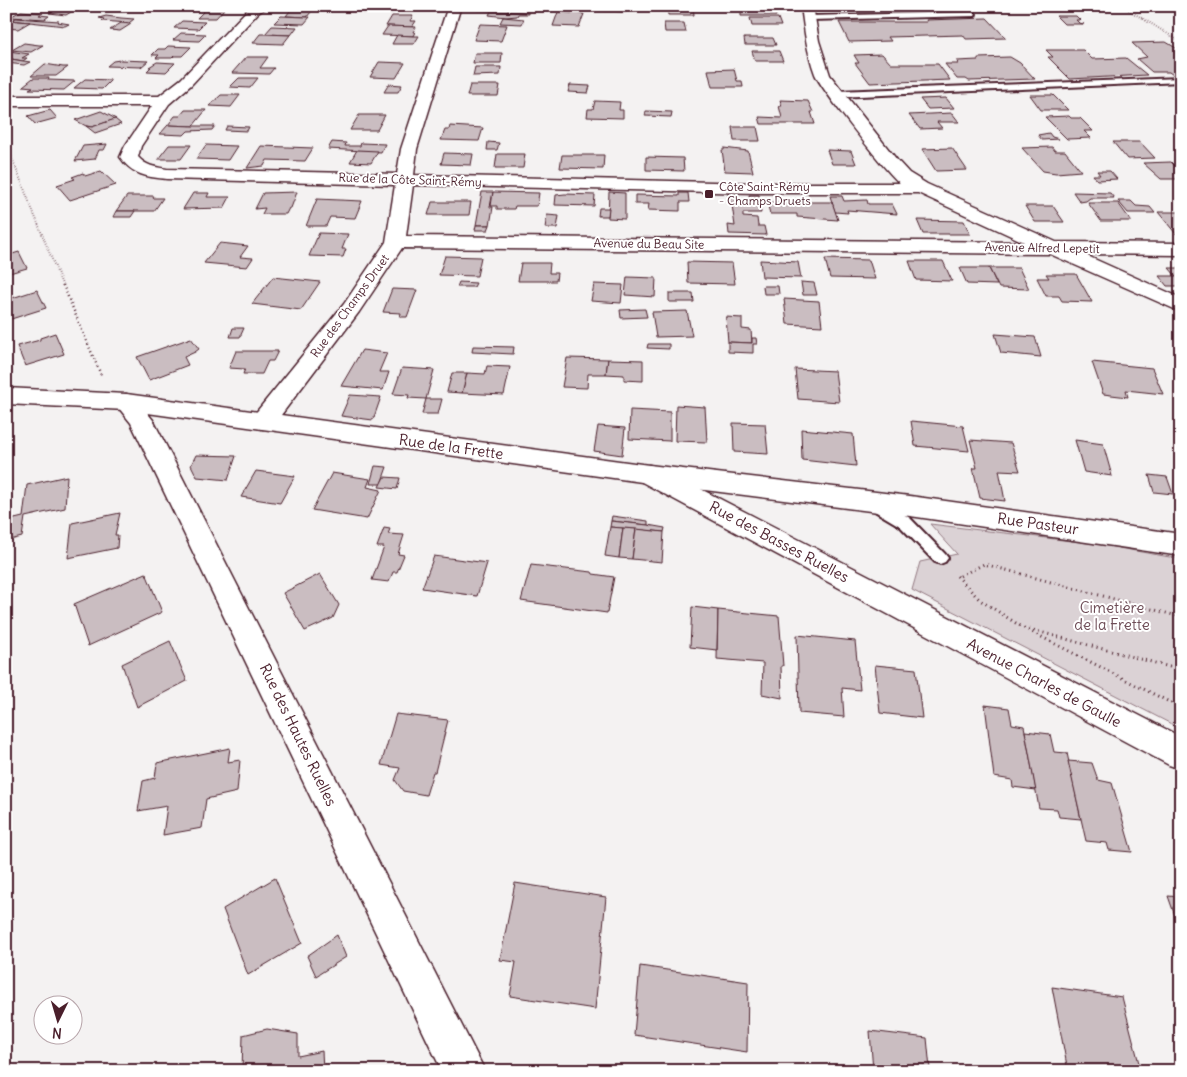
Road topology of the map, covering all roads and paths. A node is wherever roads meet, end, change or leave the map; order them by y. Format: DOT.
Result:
graph roads {
  1 [pos="262,6"];
  2 [pos="455,6"];
  3 [pos="1122,6"];
  4 [pos="808,12"];
  5 [pos="972,14"];
  6 [pos="1180,41"];
  7 [pos="1181,80"];
  8 [pos="837,94"];
  9 [pos="163,100"];
  10 [pos="6,101"];
  11 [pos="6,143"];
  12 [pos="404,180"];
  13 [pos="921,188"];
  14 [pos="396,242"];
  15 [pos="903,246"];
  16 [pos="1051,248"];
  17 [pos="1181,249"];
  18 [pos="1181,306"];
  19 [pos="103,380"];
  20 [pos="6,396"];
  21 [pos="126,402"];
  22 [pos="263,421"];
  23 [pos="649,474"];
  24 [pos="883,504"];
  25 [pos="1181,545"];
  26 [pos="940,558"];
  27 [pos="958,577"];
  28 [pos="908,611"];
  29 [pos="1181,617"];
  30 [pos="1022,627"];
  31 [pos="1181,670"];
  32 [pos="1181,708"];
  33 [pos="1181,754"];
  34 [pos="464,1071"];
  1 -- 9 [label="street"];
  2 -- 12 [label="street, Rue des Champs Druet"];
  3 -- 6 [label="path"];
  4 -- 5 [label="lane"];
  4 -- 8 [label="street"];
  7 -- 8 [label="lane"];
  8 -- 13 [label="street"];
  9 -- 10 [label="street"];
  9 -- 12 [label="street, Rue de la Côte Saint-Rémy"];
  11 -- 19 [label="path"];
  12 -- 13 [label="street, Rue de la Côte Saint-Rémy"];
  12 -- 14 [label="street, Rue des Champs Druet"];
  13 -- 16 [label="street"];
  14 -- 15 [label="street, Avenue du Beau Site"];
  14 -- 22 [label="street, Rue des Champs Druet"];
  15 -- 16 [label="street, Avenue Alfred Lepetit"];
  16 -- 17 [label="street, Avenue Alfred Lepetit"];
  16 -- 18 [label="street"];
  20 -- 21 [label="street, Rue de la Frette"];
  21 -- 22 [label="street, Rue de la Frette"];
  21 -- 34 [label="street, Rue des Hautes Ruelles"];
  22 -- 23 [label="street, Rue de la Frette"];
  23 -- 24 [label="street, Rue de la Frette"];
  23 -- 28 [label="street, Rue des Basses Ruelles"];
  24 -- 25 [label="street, Rue Pasteur"];
  24 -- 26 [label="lane"];
  26 -- 27 [label="path"];
  27 -- 29 [label="path"];
  27 -- 30 [label="path"];
  28 -- 33 [label="street, Avenue Charles de Gaulle"];
  30 -- 31 [label="path"];
  30 -- 32 [label="path"];
}
